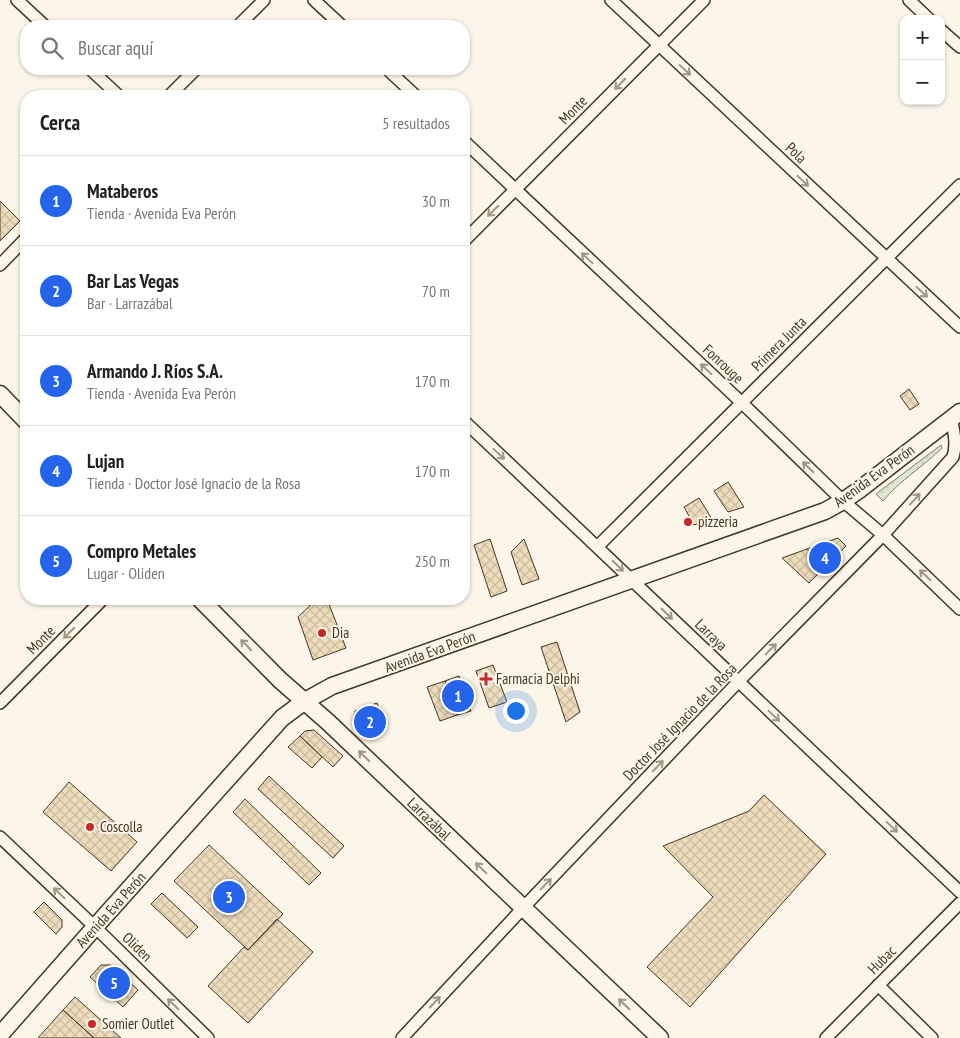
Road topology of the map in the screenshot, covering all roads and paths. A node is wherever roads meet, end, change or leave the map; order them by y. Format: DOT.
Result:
graph roads {
  1 [pos="16,0"];
  2 [pos="264,0"];
  3 [pos="314,0"];
  4 [pos="611,0"];
  5 [pos="704,0"];
  6 [pos="909,0"];
  7 [pos="926,15"];
  8 [pos="38,20"];
  9 [pos="244,20"];
  10 [pos="336,20"];
  11 [pos="945,34"];
  12 [pos="659,45"];
  13 [pos="960,47"];
  14 [pos="96,75"];
  15 [pos="190,75"];
  16 [pos="393,75"];
  17 [pos="113,90"];
  18 [pos="175,90"];
  19 [pos="410,90"];
  20 [pos="470,148"];
  21 [pos="960,185"];
  22 [pos="515,190"];
  23 [pos="470,235"];
  24 [pos="20,244"];
  25 [pos="886,259"];
  26 [pos="0,265"];
  27 [pos="960,327"];
  28 [pos="0,394"];
  29 [pos="741,402"];
  30 [pos="20,415"];
  31 [pos="956,415"];
  32 [pos="470,427"];
  33 [pos="843,501"];
  34 [pos="883,536"];
  35 [pos="598,546"];
  36 [pos="632,580"];
  37 [pos="97,605"];
  38 [pos="206,605"];
  39 [pos="960,609"];
  40 [pos="738,682"];
  41 [pos="305,701"];
  42 [pos="0,703"];
  43 [pos="0,837"];
  44 [pos="960,892"];
  45 [pos="960,903"];
  46 [pos="523,908"];
  47 [pos="95,927"];
  48 [pos="878,984"];
  49 [pos="0,1035"];
  50 [pos="208,1038"];
  51 [pos="402,1038"];
  52 [pos="660,1038"];
  53 [pos="826,1038"];
  54 [pos="932,1038"];
  1 -- 8 [label="street"];
  2 -- 9 [label="street"];
  3 -- 10 [label="street"];
  4 -- 12 [label="street, Pola"];
  5 -- 12 [label="street, Monte"];
  6 -- 7 [label="street"];
  11 -- 13 [label="street"];
  12 -- 22 [label="street, Monte, one-way"];
  12 -- 25 [label="street, Pola, one-way"];
  14 -- 17 [label="street"];
  15 -- 18 [label="street"];
  16 -- 19 [label="street"];
  20 -- 22 [label="street, Fonrouge"];
  21 -- 25 [label="street, Primera Junta"];
  22 -- 23 [label="street, Monte, one-way"];
  29 -- 22 [label="street, Fonrouge, one-way"];
  24 -- 26 [label="street"];
  25 -- 27 [label="street, Pola, one-way"];
  25 -- 29 [label="street, Primera Junta"];
  28 -- 30 [label="main road"];
  33 -- 29 [label="street, Fonrouge, one-way"];
  29 -- 35 [label="street, Primera Junta"];
  31 -- 33 [label="main road, Avenida Eva Perón"];
  34 -- 31 [label="street, Doctor José Ignacio de la Rosa, one-way"];
  32 -- 35 [label="street, Larraya, one-way"];
  33 -- 34 [label="street, Fonrouge"];
  33 -- 36 [label="main road, Avenida Eva Perón"];
  39 -- 34 [label="street, Fonrouge, one-way"];
  40 -- 34 [label="street, Doctor José Ignacio de la Rosa, one-way"];
  35 -- 36 [label="street, Larraya, one-way"];
  36 -- 40 [label="street, Larraya, one-way"];
  36 -- 41 [label="main road, Avenida Eva Perón"];
  37 -- 42 [label="street, Monte, one-way"];
  41 -- 38 [label="main road, Larrazábal, one-way"];
  40 -- 44 [label="street, Larraya, one-way"];
  46 -- 40 [label="street, Doctor José Ignacio de la Rosa, one-way"];
  46 -- 41 [label="main road, Larrazábal, one-way"];
  41 -- 47 [label="main road, Avenida Eva Perón"];
  47 -- 43 [label="street, Oliden, one-way"];
  45 -- 48 [label="street, Hubac"];
  51 -- 46 [label="street, Doctor José Ignacio de la Rosa, one-way"];
  52 -- 46 [label="main road, Larrazábal, one-way"];
  47 -- 49 [label="main road, Avenida Eva Perón"];
  50 -- 47 [label="street, Oliden, one-way"];
  48 -- 53 [label="street, Hubac"];
  48 -- 54 [label="street"];
}
